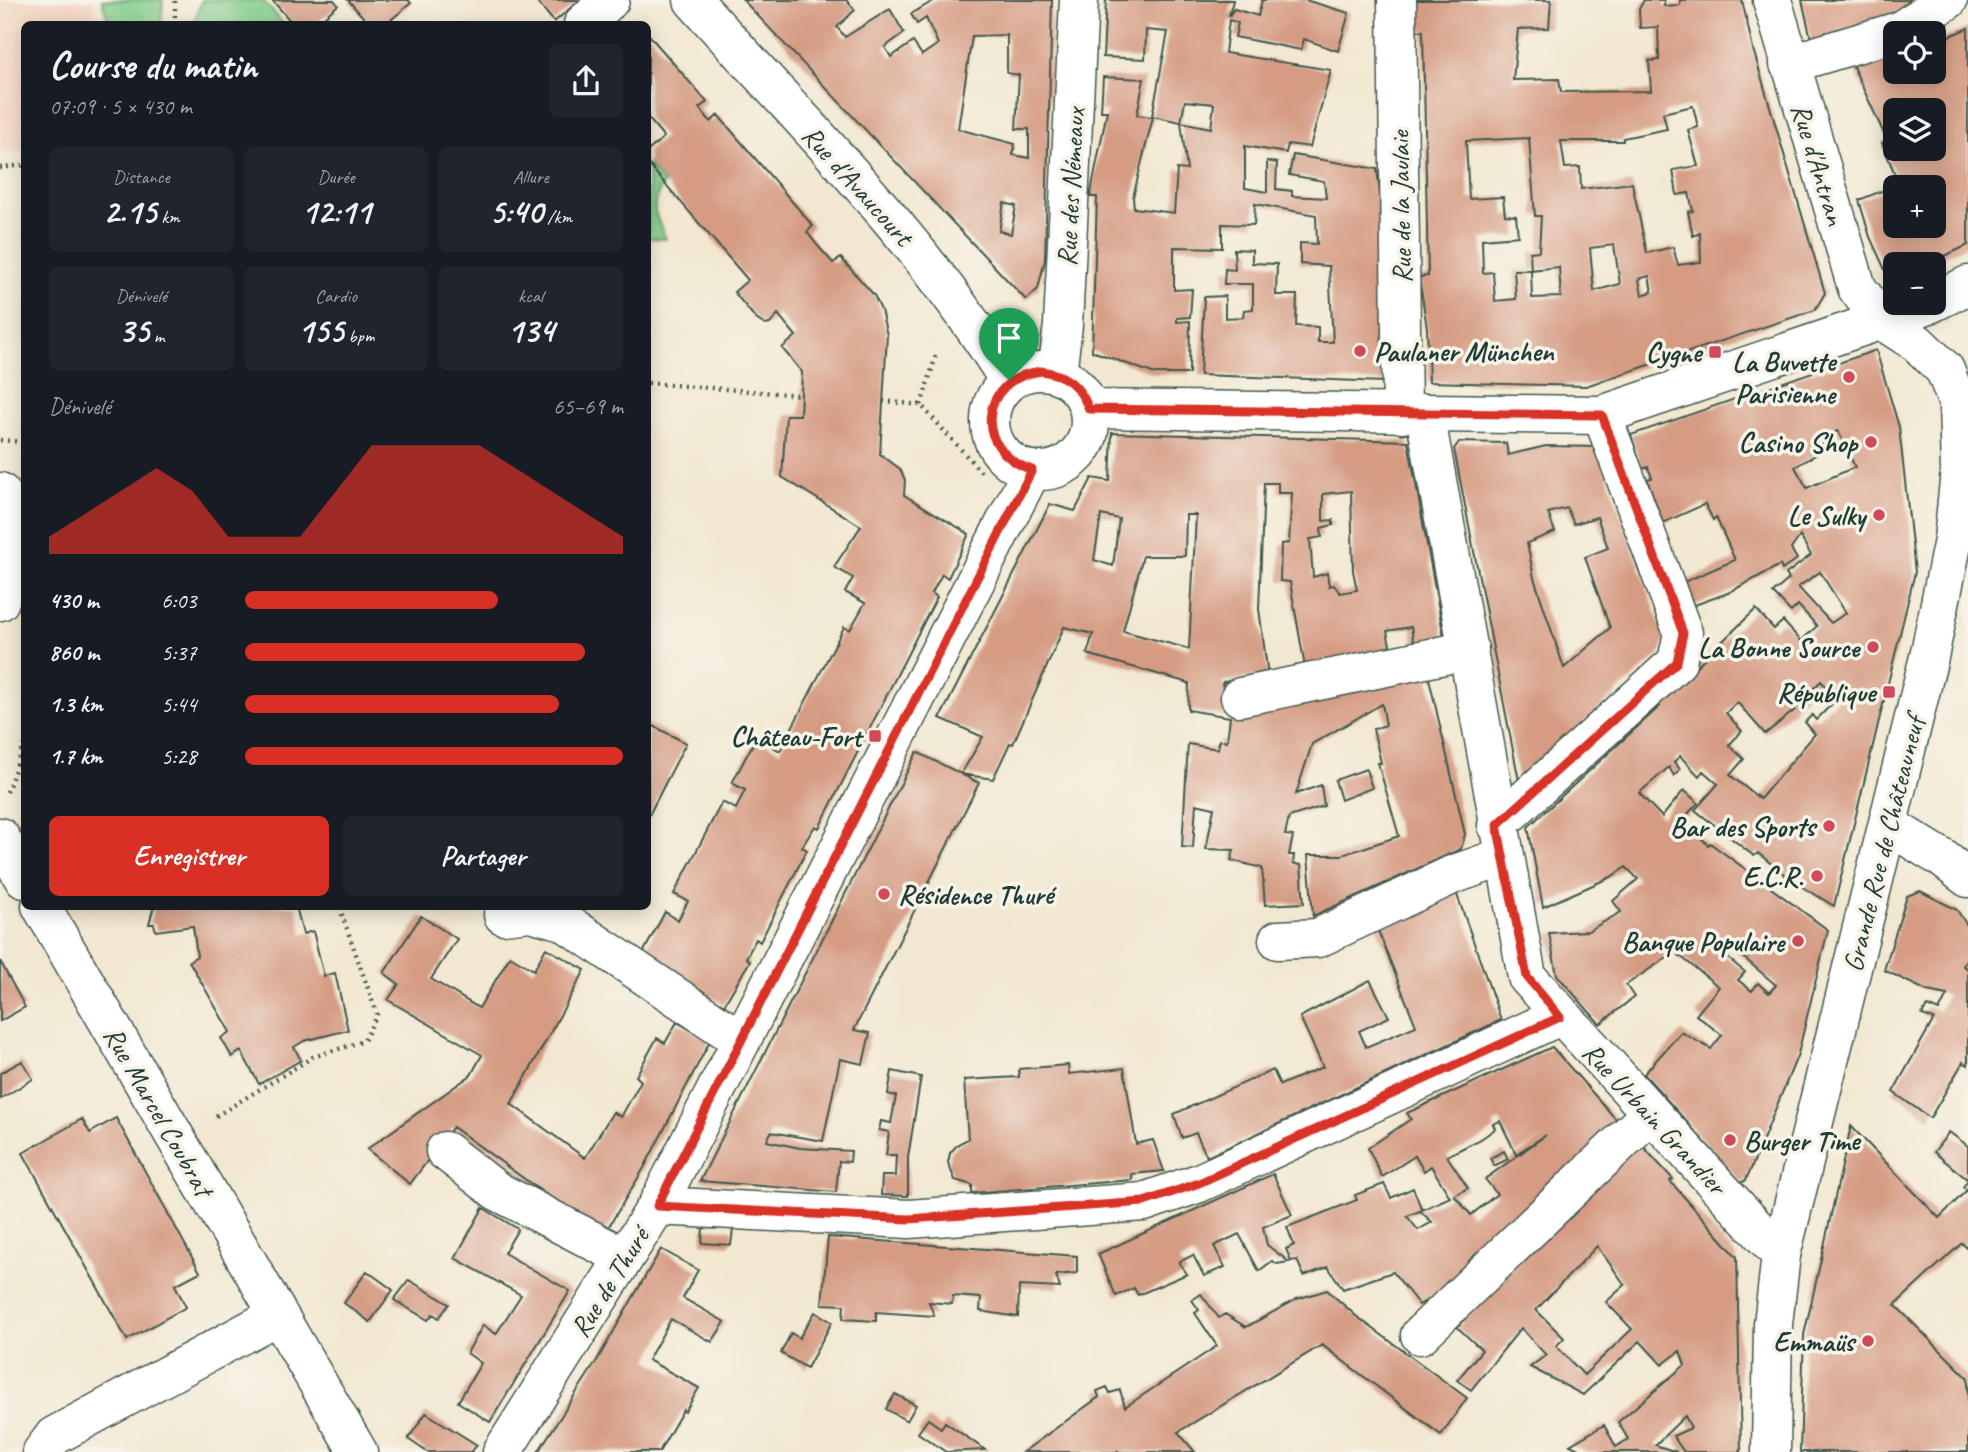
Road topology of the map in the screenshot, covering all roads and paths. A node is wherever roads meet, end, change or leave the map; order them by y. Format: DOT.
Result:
graph roads {
  1 [pos="175,0"];
  2 [pos="610,0"];
  3 [pos="693,0"];
  4 [pos="1079,0"];
  5 [pos="1397,0"];
  6 [pos="1772,0"];
  7 [pos="1948,0"];
  8 [pos="175,21"];
  9 [pos="586,21"];
  10 [pos="1789,64"];
  11 [pos="21,164"];
  12 [pos="0,168"];
  13 [pos="1968,285"];
  14 [pos="1946,296"];
  15 [pos="1895,315"];
  16 [pos="1881,320"];
  17 [pos="1057,373"];
  18 [pos="1009,380"];
  19 [pos="651,383"];
  20 [pos="800,396"];
  21 [pos="883,401"];
  22 [pos="1089,409"];
  23 [pos="1414,414"];
  24 [pos="1602,415"];
  25 [pos="0,440"];
  26 [pos="21,442"];
  27 [pos="1025,485"];
  28 [pos="0,492"];
  29 [pos="1,595"];
  30 [pos="1469,650"];
  31 [pos="1240,697"];
  32 [pos="21,753"];
  33 [pos="5,798"];
  34 [pos="1888,825"];
  35 [pos="0,837"];
  36 [pos="1500,841"];
  37 [pos="21,873"];
  38 [pos="1968,878"];
  39 [pos="43,910"];
  40 [pos="339,910"];
  41 [pos="503,915"];
  42 [pos="1278,940"];
  43 [pos="1560,1017"];
  44 [pos="741,1040"];
  45 [pos="1650,1114"];
  46 [pos="176,1140"];
  47 [pos="445,1151"];
  48 [pos="657,1206"];
  49 [pos="1782,1255"];
  50 [pos="624,1257"];
  51 [pos="278,1315"];
  52 [pos="1420,1335"];
  53 [pos="41,1452"];
  54 [pos="358,1452"];
  55 [pos="502,1452"];
  56 [pos="1771,1452"];
  1 -- 8 [label="path"];
  2 -- 9 [label="street"];
  3 -- 18 [label="street, Rue d'Avaucourt"];
  4 -- 17 [label="street, Rue des Némeaux"];
  5 -- 23 [label="street, Rue de la Jaulaie"];
  6 -- 10 [label="street, Rue d'Antran"];
  7 -- 10 [label="street"];
  10 -- 16 [label="street, Rue d'Antran"];
  11 -- 12 [label="path"];
  13 -- 14 [label="street"];
  15 -- 16 [label="street"];
  16 -- 24 [label="street"];
  16 -- 34 [label="street, Grande Rue de Châteauneuf"];
  17 -- 18 [label="street"];
  17 -- 22 [label="street"];
  18 -- 27 [label="street"];
  19 -- 20 [label="path"];
  21 -- 27 [label="path"];
  22 -- 23 [label="street"];
  22 -- 27 [label="street"];
  23 -- 24 [label="street"];
  23 -- 30 [label="street, Rue Urbain Grandier"];
  24 -- 36 [label="street"];
  25 -- 26 [label="path"];
  27 -- 44 [label="street, Rue de Thuré"];
  28 -- 29 [label="street"];
  30 -- 31 [label="street"];
  30 -- 36 [label="street, Rue Urbain Grandier"];
  32 -- 33 [label="path"];
  34 -- 38 [label="street"];
  34 -- 49 [label="street, Grande Rue de Châteauneuf"];
  35 -- 37 [label="street"];
  36 -- 42 [label="street"];
  36 -- 43 [label="street, Rue Urbain Grandier"];
  39 -- 46 [label="street, Rue Marcel Coubrat"];
  40 -- 46 [label="path"];
  41 -- 44 [label="street"];
  43 -- 45 [label="street, Rue Urbain Grandier"];
  43 -- 48 [label="street"];
  44 -- 48 [label="street, Rue de Thuré"];
  45 -- 49 [label="street, Rue Urbain Grandier"];
  45 -- 52 [label="street"];
  46 -- 51 [label="street, Rue Marcel Coubrat"];
  47 -- 50 [label="street"];
  48 -- 50 [label="street, Rue de Thuré"];
  49 -- 56 [label="street, Grande Rue de Châteauneuf"];
  50 -- 55 [label="street, Rue de Thuré"];
  51 -- 53 [label="street"];
  51 -- 54 [label="street, Rue Marcel Coubrat"];
}
